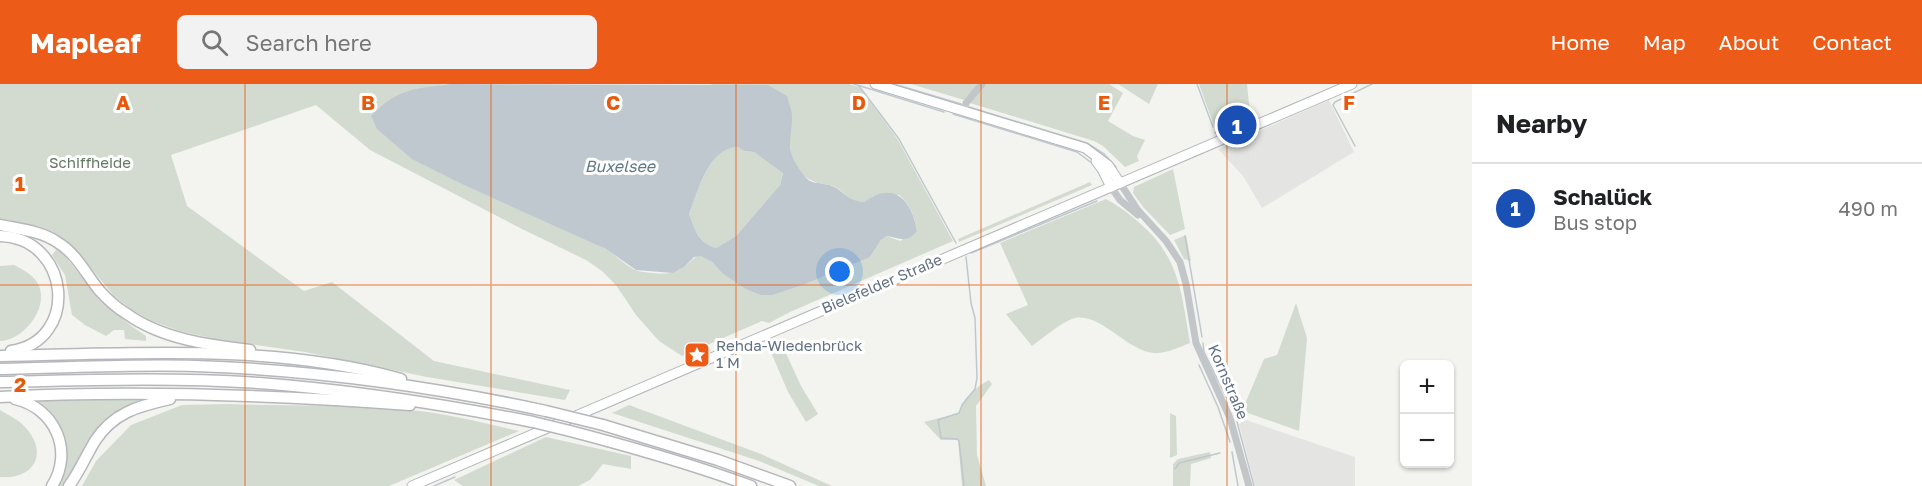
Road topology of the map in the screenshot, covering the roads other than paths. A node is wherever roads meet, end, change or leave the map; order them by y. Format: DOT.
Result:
graph roads {
  1 [pos="875,84"];
  2 [pos="982,84"];
  3 [pos="1353,84"];
  4 [pos="964,111"];
  5 [pos="1115,185"];
  6 [pos="0,225"];
  7 [pos="0,236"];
  8 [pos="0,354"];
  9 [pos="300,360"];
  10 [pos="0,369"];
  11 [pos="0,382"];
  12 [pos="445,391"];
  13 [pos="213,395"];
  14 [pos="0,397"];
  15 [pos="469,409"];
  16 [pos="52,486"];
  17 [pos="69,486"];
  18 [pos="412,486"];
  19 [pos="751,486"];
  20 [pos="790,486"];
  21 [pos="1249,486"];
  1 -- 4 [label="main road"];
  2 -- 4 [label="street"];
  3 -- 5 [label="main road, Bielefelder Straße"];
  4 -- 5 [label="main road"];
  5 -- 18 [label="main road, Bielefelder Straße"];
  5 -- 21 [label="street, Kornstraße"];
  6 -- 9 [label="highway"];
  7 -- 8 [label="highway"];
  8 -- 9 [label="highway"];
  9 -- 12 [label="highway"];
  10 -- 12 [label="highway"];
  11 -- 15 [label="highway"];
  12 -- 20 [label="highway, bridge"];
  13 -- 14 [label="highway"];
  13 -- 15 [label="highway"];
  13 -- 17 [label="highway"];
  14 -- 16 [label="highway"];
  15 -- 19 [label="highway, bridge"];
}
